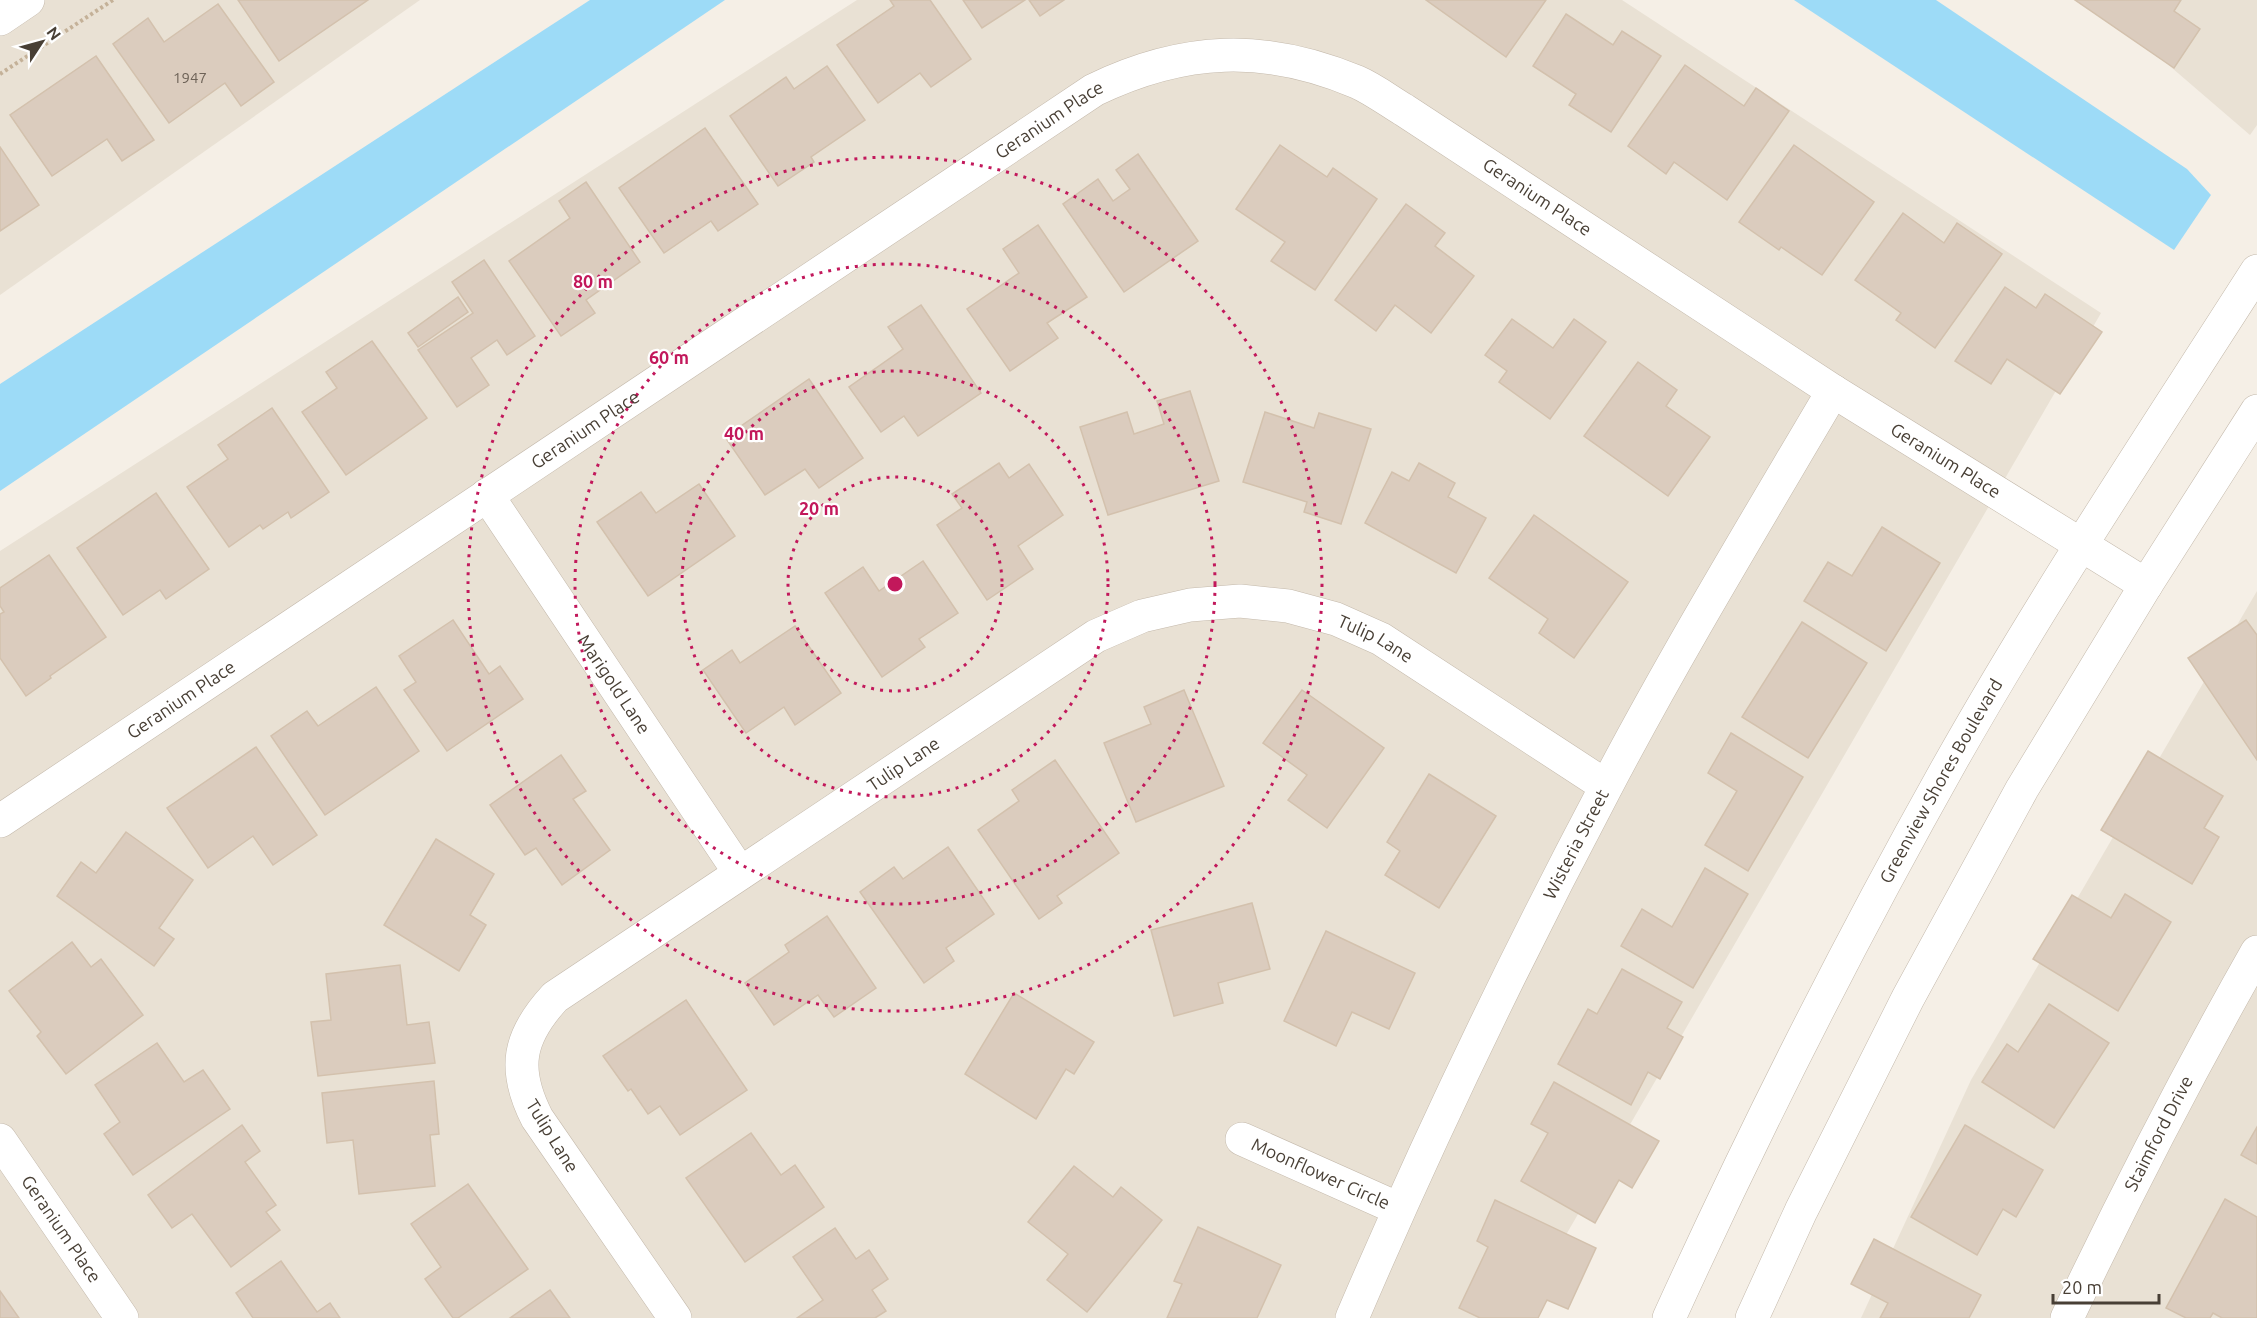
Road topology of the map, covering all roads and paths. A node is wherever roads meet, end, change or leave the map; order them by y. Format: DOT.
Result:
graph roads {
  1 [pos="28,0"];
  2 [pos="112,0"];
  3 [pos="0,19"];
  4 [pos="0,74"];
  5 [pos="2257,272"];
  6 [pos="1833,391"];
  7 [pos="2257,411"];
  8 [pos="487,495"];
  9 [pos="2081,545"];
  10 [pos="2146,585"];
  11 [pos="1606,786"];
  12 [pos="0,821"];
  13 [pos="741,873"];
  14 [pos="2257,952"];
  15 [pos="1242,1139"];
  16 [pos="0,1140"];
  17 [pos="1399,1209"];
  18 [pos="122,1318"];
  19 [pos="675,1318"];
  20 [pos="1352,1318"];
  21 [pos="1669,1318"];
  22 [pos="1752,1318"];
  23 [pos="2067,1318"];
  1 -- 3 [label="street"];
  2 -- 4 [label="path"];
  5 -- 9 [label="street, Greenview Shores Boulevard"];
  6 -- 8 [label="street, Geranium Place"];
  6 -- 9 [label="street, Geranium Place"];
  6 -- 11 [label="street, Wisteria Street"];
  7 -- 10 [label="street"];
  8 -- 12 [label="street, Geranium Place"];
  8 -- 13 [label="street, Marigold Lane"];
  9 -- 10 [label="street, Geranium Place"];
  9 -- 21 [label="street, Greenview Shores Boulevard"];
  10 -- 22 [label="street"];
  11 -- 13 [label="street, Tulip Lane"];
  11 -- 17 [label="street, Wisteria Street"];
  13 -- 19 [label="street, Tulip Lane"];
  14 -- 23 [label="street, Staimford Drive"];
  15 -- 17 [label="street, Moonflower Circle"];
  16 -- 18 [label="street, Geranium Place"];
  17 -- 20 [label="street, Wisteria Street"];
}
